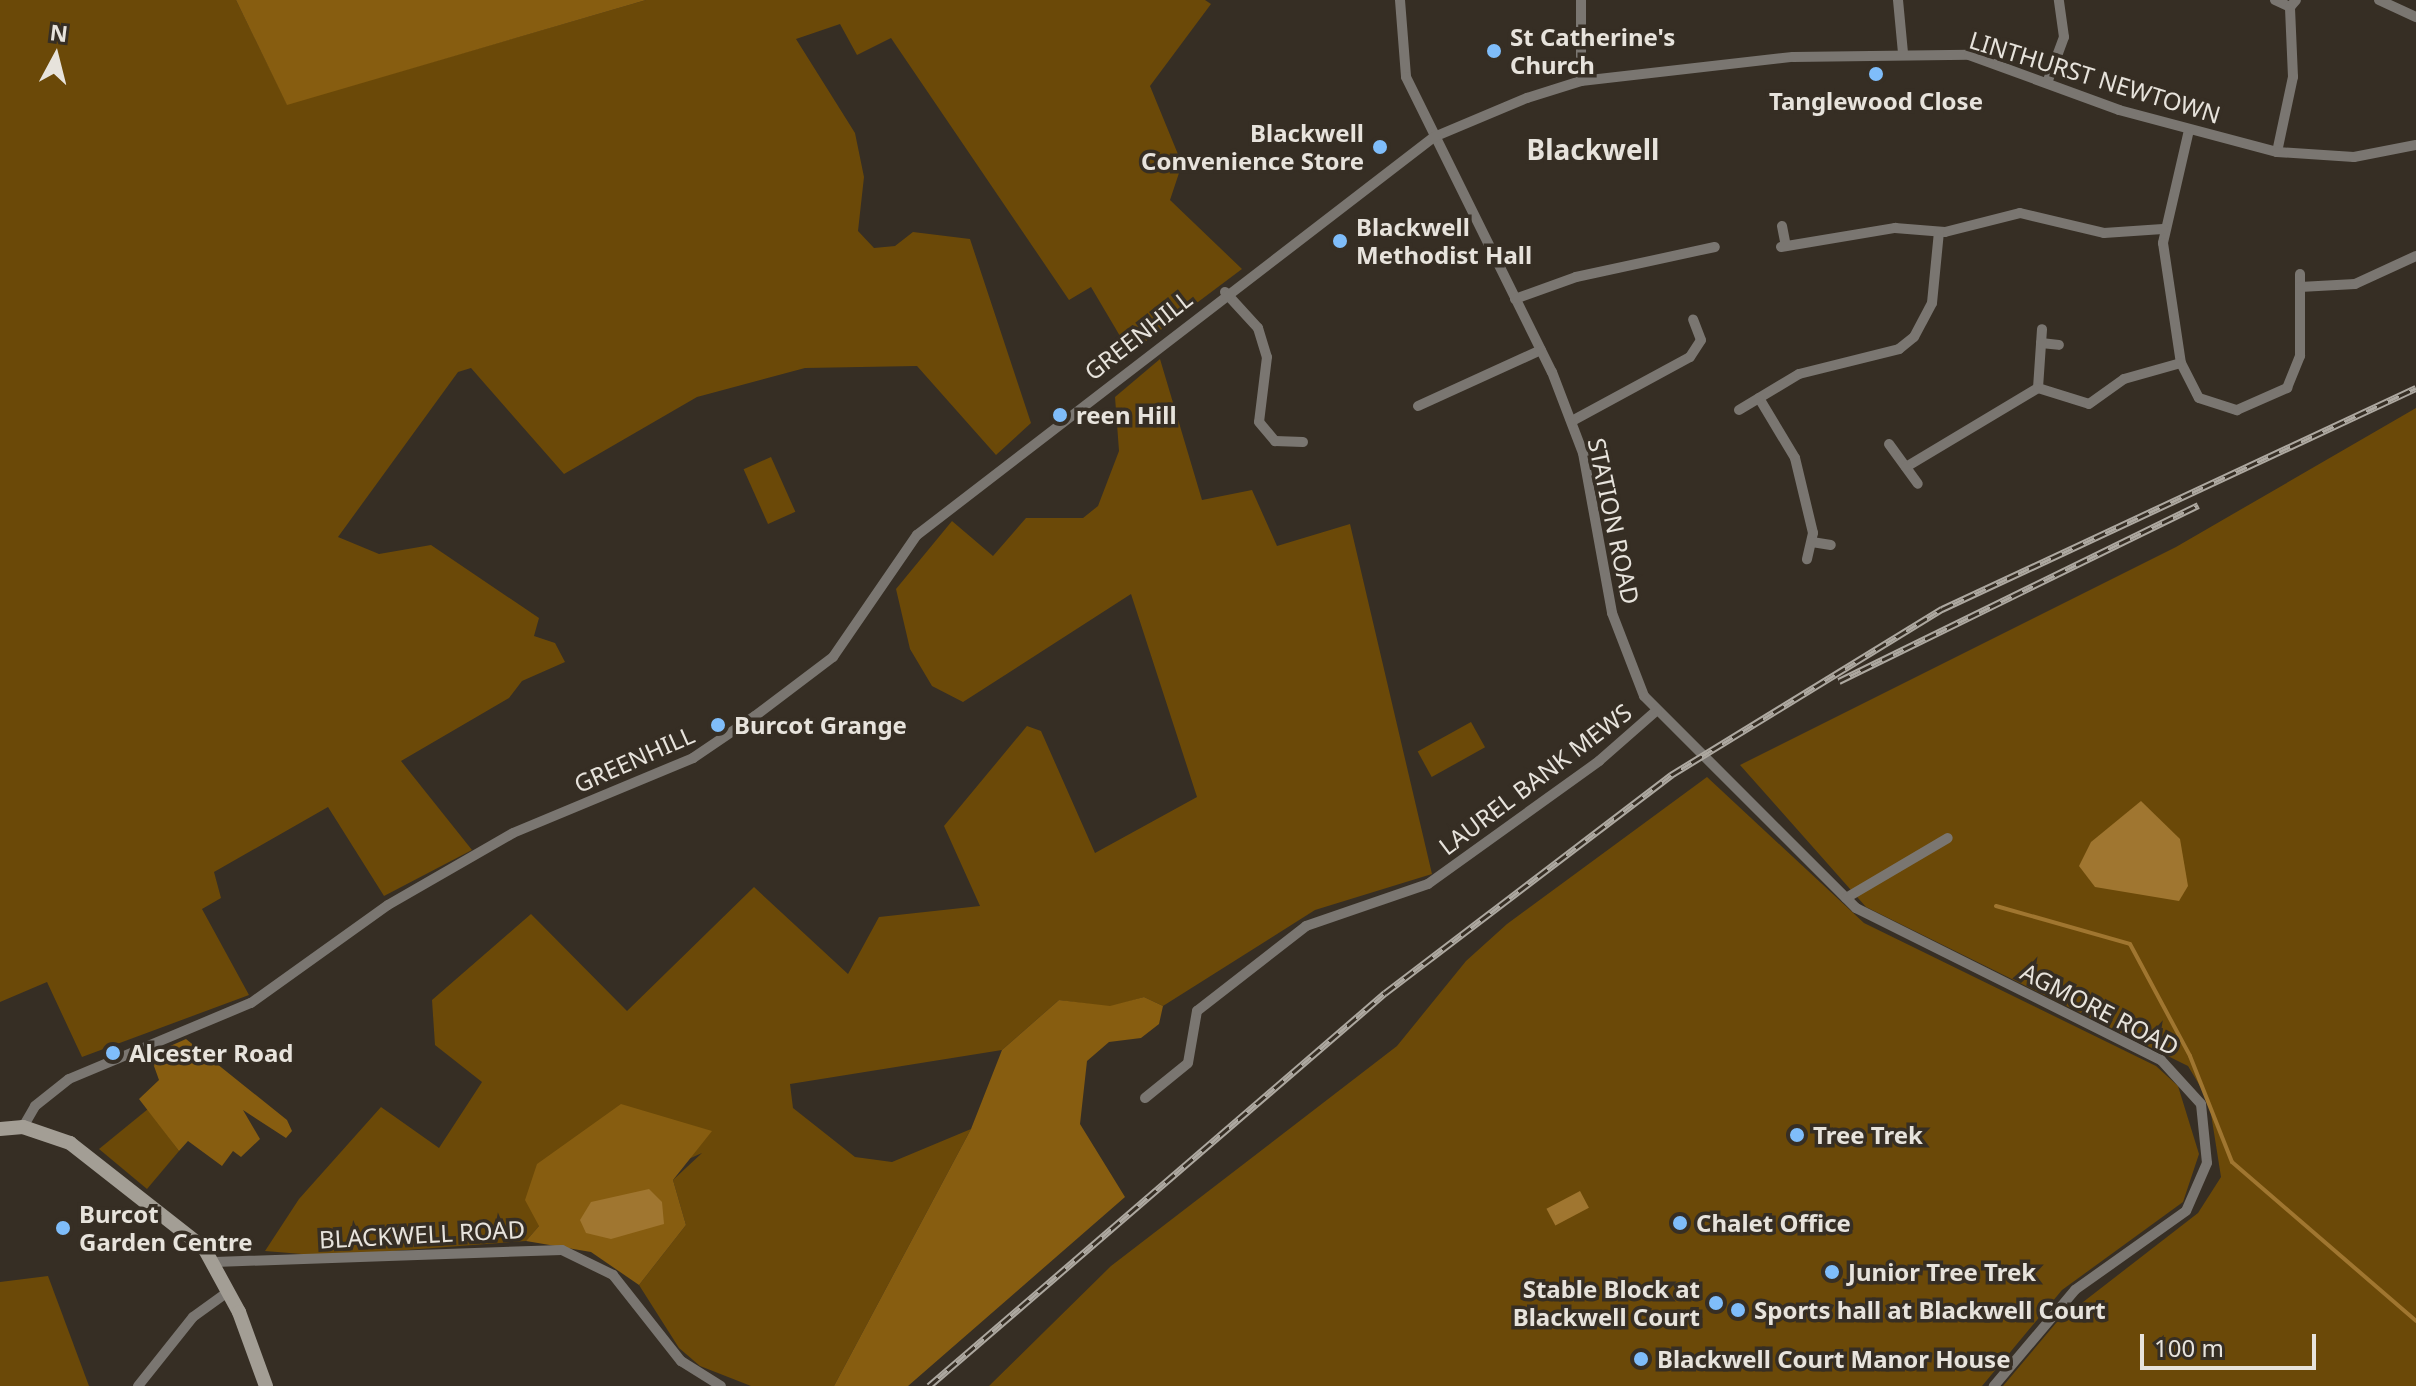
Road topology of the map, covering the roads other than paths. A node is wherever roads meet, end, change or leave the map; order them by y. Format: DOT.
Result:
graph roads {
  1 [pos="1400,0"];
  2 [pos="1581,0"];
  3 [pos="1898,0"];
  4 [pos="2059,0"];
  5 [pos="2275,0"];
  6 [pos="2379,0"];
  7 [pos="2293,4"];
  8 [pos="2416,17"];
  9 [pos="1903,53"];
  10 [pos="1581,81"];
  11 [pos="2047,83"];
  12 [pos="2189,130"];
  13 [pos="1434,137"];
  14 [pos="2416,145"];
  15 [pos="2277,152"];
  16 [pos="1782,226"];
  17 [pos="2163,229"];
  18 [pos="1939,232"];
  19 [pos="1715,247"];
  20 [pos="2416,256"];
  21 [pos="2300,274"];
  22 [pos="2300,287"];
  23 [pos="1225,292"];
  24 [pos="1515,299"];
  25 [pos="1693,319"];
  26 [pos="2042,329"];
  27 [pos="2041,343"];
  28 [pos="2059,345"];
  29 [pos="1541,350"];
  30 [pos="2181,363"];
  31 [pos="2038,388"];
  32 [pos="1759,398"];
  33 [pos="1418,406"];
  34 [pos="1739,410"];
  35 [pos="1572,421"];
  36 [pos="1303,442"];
  37 [pos="1889,444"];
  38 [pos="1906,467"];
  39 [pos="1918,484"];
  40 [pos="1812,542"];
  41 [pos="1831,545"];
  42 [pos="1807,559"];
  43 [pos="1657,710"];
  44 [pos="1715,764"];
  45 [pos="1948,838"];
  46 [pos="1846,898"];
  47 [pos="1145,1098"];
  48 [pos="23,1127"];
  49 [pos="0,1129"];
  50 [pos="215,1262"];
  51 [pos="229,1291"];
  52 [pos="138,1386"];
  53 [pos="266,1386"];
  54 [pos="721,1386"];
  55 [pos="1994,1386"];
  1 -- 13 [label="street, STATION ROAD"];
  2 -- 10 [label="street"];
  3 -- 9 [label="street"];
  4 -- 11 [label="street"];
  5 -- 7 [label="street"];
  6 -- 8 [label="street"];
  7 -- 15 [label="street"];
  9 -- 10 [label="street, LINTHURST NEWTOWN"];
  9 -- 11 [label="street, LINTHURST NEWTOWN"];
  10 -- 13 [label="street, LINTHURST NEWTOWN"];
  11 -- 12 [label="street, LINTHURST NEWTOWN"];
  12 -- 15 [label="street, LINTHURST NEWTOWN"];
  12 -- 17 [label="street"];
  13 -- 23 [label="street, GREENHILL"];
  13 -- 24 [label="street, STATION ROAD"];
  14 -- 15 [label="street, LINTHURST NEWTOWN"];
  16 -- 18 [label="street"];
  17 -- 18 [label="street"];
  17 -- 30 [label="street"];
  18 -- 32 [label="street"];
  19 -- 24 [label="street"];
  20 -- 22 [label="street"];
  21 -- 22 [label="street"];
  22 -- 30 [label="street"];
  23 -- 36 [label="street, GREENHILL"];
  23 -- 48 [label="street, GREENHILL"];
  24 -- 29 [label="street, STATION ROAD"];
  25 -- 35 [label="street"];
  26 -- 27 [label="street"];
  27 -- 28 [label="street"];
  27 -- 31 [label="street"];
  29 -- 33 [label="street"];
  29 -- 35 [label="street, STATION ROAD"];
  30 -- 31 [label="street"];
  31 -- 38 [label="street"];
  32 -- 34 [label="street"];
  32 -- 40 [label="street"];
  35 -- 43 [label="street, STATION ROAD"];
  37 -- 38 [label="street"];
  38 -- 39 [label="street"];
  40 -- 41 [label="street"];
  40 -- 42 [label="street"];
  43 -- 44 [label="street, STATION ROAD"];
  43 -- 47 [label="street, LAUREL BANK MEWS"];
  44 -- 46 [label="street, AGMORE ROAD"];
  45 -- 46 [label="street"];
  46 -- 55 [label="street, AGMORE ROAD"];
  48 -- 49 [label="main road"];
  48 -- 50 [label="main road"];
  50 -- 51 [label="main road"];
  50 -- 54 [label="street, BLACKWELL ROAD"];
  51 -- 52 [label="street"];
  51 -- 53 [label="main road"];
}
